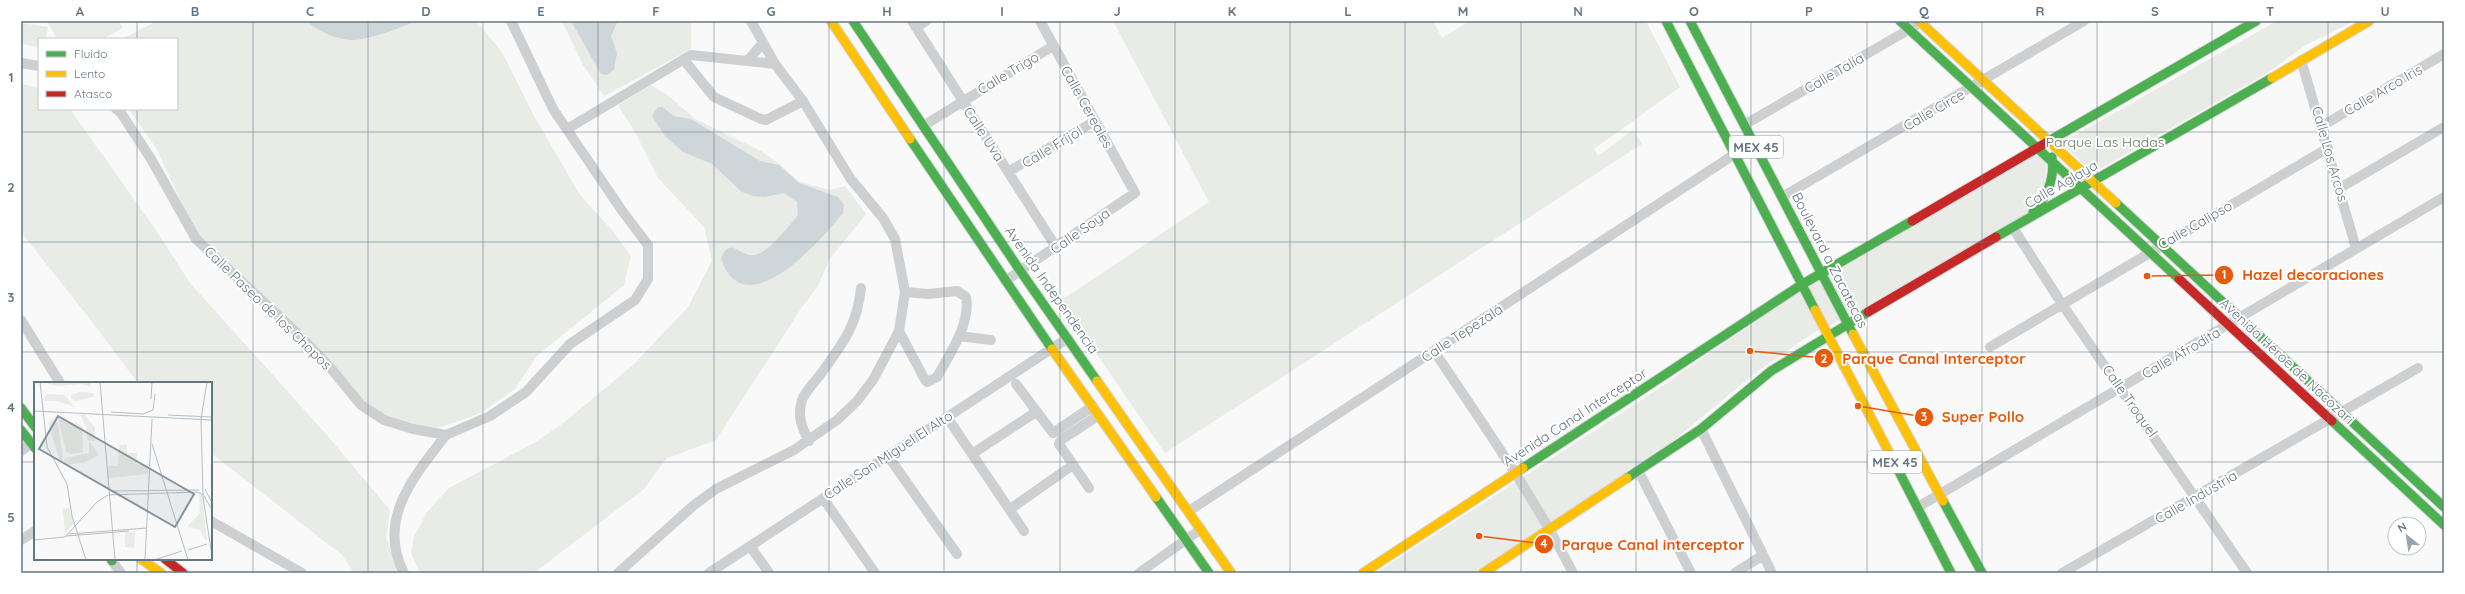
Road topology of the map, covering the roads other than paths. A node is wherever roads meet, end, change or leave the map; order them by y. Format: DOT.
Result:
graph roads {
  1 [pos="511,21"];
  2 [pos="751,21"];
  3 [pos="831,21"];
  4 [pos="853,21"];
  5 [pos="926,21"];
  6 [pos="1040,21"];
  7 [pos="1666,21"];
  8 [pos="1690,21"];
  9 [pos="1900,21"];
  10 [pos="2084,21"];
  11 [pos="2256,21"];
  12 [pos="2369,21"];
  13 [pos="1921,22"];
  14 [pos="914,24"];
  15 [pos="1910,30"];
  16 [pos="763,43"];
  17 [pos="1053,46"];
  18 [pos="2444,54"];
  19 [pos="684,60"];
  20 [pos="2301,60"];
  21 [pos="747,61"];
  22 [pos="21,64"];
  23 [pos="775,64"];
  24 [pos="38,66"];
  25 [pos="1983,80"];
  26 [pos="1973,87"];
  27 [pos="803,101"];
  28 [pos="963,101"];
  29 [pos="117,110"];
  30 [pos="1095,121"];
  31 [pos="1744,125"];
  32 [pos="923,126"];
  33 [pos="2322,126"];
  34 [pos="2444,127"];
  35 [pos="567,129"];
  36 [pos="2049,141"];
  37 [pos="2037,148"];
  38 [pos="2328,148"];
  39 [pos="1735,154"];
  40 [pos="2053,162"];
  41 [pos="1008,172"];
  42 [pos="2091,182"];
  43 [pos="2081,188"];
  44 [pos="2340,188"];
  45 [pos="1135,193"];
  46 [pos="1782,197"];
  47 [pos="2444,197"];
  48 [pos="2017,226"];
  49 [pos="2161,245"];
  50 [pos="1056,247"];
  51 [pos="2356,248"];
  52 [pos="2150,252"];
  53 [pos="1021,272"];
  54 [pos="1821,274"];
  55 [pos="1005,281"];
  56 [pos="1802,285"];
  57 [pos="861,288"];
  58 [pos="905,292"];
  59 [pos="2062,304"];
  60 [pos="2240,318"];
  61 [pos="21,320"];
  62 [pos="1848,324"];
  63 [pos="2228,325"];
  64 [pos="899,331"];
  65 [pos="1828,335"];
  66 [pos="959,336"];
  67 [pos="1068,338"];
  68 [pos="991,340"];
  69 [pos="1990,347"];
  70 [pos="1052,348"];
  71 [pos="1434,352"];
  72 [pos="2418,368"];
  73 [pos="59,382"];
  74 [pos="1016,384"];
  75 [pos="2122,388"];
  76 [pos="1093,406"];
  77 [pos="21,408"];
  78 [pos="1036,412"];
  79 [pos="2342,412"];
  80 [pos="1099,415"];
  81 [pos="2329,419"];
  82 [pos="951,423"];
  83 [pos="34,426"];
  84 [pos="1701,429"];
  85 [pos="21,430"];
  86 [pos="446,435"];
  87 [pos="809,441"];
  88 [pos="33,446"];
  89 [pos="21,451"];
  90 [pos="972,454"];
  91 [pos="888,456"];
  92 [pos="1073,465"];
  93 [pos="1516,472"];
  94 [pos="1639,472"];
  95 [pos="1089,488"];
  96 [pos="1940,494"];
  97 [pos="2197,497"];
  98 [pos="823,498"];
  99 [pos="1918,507"];
  100 [pos="2444,508"];
  101 [pos="1010,509"];
  102 [pos="1189,511"];
  103 [pos="212,522"];
  104 [pos="2444,525"];
  105 [pos="1201,529"];
  106 [pos="1551,529"];
  107 [pos="1024,531"];
  108 [pos="34,532"];
  109 [pos="21,540"];
  110 [pos="1186,540"];
  111 [pos="750,546"];
  112 [pos="957,554"];
  113 [pos="1763,555"];
  114 [pos="112,560"];
  115 [pos="142,560"];
  116 [pos="166,560"];
  117 [pos="121,573"];
  118 [pos="161,573"];
  119 [pos="183,573"];
  120 [pos="302,573"];
  121 [pos="404,573"];
  122 [pos="618,573"];
  123 [pos="709,573"];
  124 [pos="769,573"];
  125 [pos="875,573"];
  126 [pos="1140,573"];
  127 [pos="1209,573"];
  128 [pos="1231,573"];
  129 [pos="1364,573"];
  130 [pos="1483,573"];
  131 [pos="1573,573"];
  132 [pos="1691,573"];
  133 [pos="1735,573"];
  134 [pos="1772,573"];
  135 [pos="1951,573"];
  136 [pos="1982,573"];
  137 [pos="2062,573"];
  138 [pos="2247,573"];
  1 -- 35 [label="street"];
  2 -- 16 [label="street"];
  3 -- 55 [label="main road"];
  4 -- 32 [label="main road, Avenida Independencia"];
  5 -- 14 [label="street"];
  6 -- 17 [label="street, Calle Cereales"];
  7 -- 39 [label="main road, MEX 45"];
  8 -- 31 [label="main road, Boulevard a Zacatecas / MEX 45"];
  9 -- 15 [label="main road, Avenida Héroe de Nacozari"];
  10 -- 25 [label="street, Calle Circe"];
  11 -- 36 [label="main road"];
  12 -- 20 [label="main road, Calle Aglaya"];
  13 -- 15 [label="street, Calle Talía"];
  13 -- 25 [label="main road, Avenida Héroe de Nacozari"];
  14 -- 28 [label="street, Calle Uva"];
  15 -- 26 [label="main road, Avenida Héroe de Nacozari"];
  15 -- 31 [label="street, Calle Talía"];
  16 -- 21 [label="street"];
  16 -- 23 [label="street"];
  17 -- 28 [label="street, Calle Trigo"];
  17 -- 30 [label="street, Calle Cereales"];
  18 -- 33 [label="street, Calle Arco Iris"];
  19 -- 21 [label="street"];
  19 -- 27 [label="street"];
  19 -- 35 [label="street"];
  20 -- 33 [label="street, Calle Los Arcos"];
  20 -- 42 [label="main road, Calle Aglaya"];
  21 -- 23 [label="street"];
  22 -- 24 [label="street"];
  23 -- 27 [label="street"];
  25 -- 26 [label="street, Calle Circe"];
  25 -- 36 [label="main road, Avenida Héroe de Nacozari"];
  26 -- 37 [label="main road, Avenida Héroe de Nacozari"];
  26 -- 46 [label="street, Calle Circe"];
  27 -- 58 [label="street"];
  28 -- 32 [label="street, Calle Trigo"];
  28 -- 41 [label="street, Calle Uva"];
  29 -- 86 [label="street, Calle Paseo de los Chopos"];
  30 -- 41 [label="street, Calle Frijol"];
  30 -- 45 [label="street, Calle Cereales"];
  31 -- 46 [label="main road, Boulevard a Zacatecas / MEX 45"];
  32 -- 53 [label="main road, Avenida Independencia"];
  33 -- 38 [label="street, Calle Los Arcos"];
  34 -- 44 [label="street"];
  35 -- 86 [label="street"];
  36 -- 37 [label="main road"];
  36 -- 40 [label="main road"];
  36 -- 42 [label="main road, Avenida Héroe de Nacozari"];
  37 -- 40 [label="main road, Avenida Héroe de Nacozari"];
  37 -- 54 [label="main road"];
  38 -- 44 [label="street, Calle Los Arcos"];
  38 -- 49 [label="street, Calle Calipso"];
  39 -- 56 [label="main road, MEX 45"];
  39 -- 71 [label="street, Calle Tepezalá"];
  40 -- 43 [label="main road, Avenida Héroe de Nacozari"];
  40 -- 48 [label="main road"];
  41 -- 50 [label="street, Calle Uva"];
  42 -- 43 [label="main road, Calle Aglaya"];
  42 -- 49 [label="main road, Avenida Héroe de Nacozari"];
  43 -- 48 [label="main road, Calle Aglaya"];
  43 -- 52 [label="main road, Avenida Héroe de Nacozari"];
  44 -- 51 [label="street, Calle Los Arcos"];
  45 -- 50 [label="street, Calle Soya"];
  46 -- 54 [label="main road, Boulevard a Zacatecas / MEX 45"];
  47 -- 51 [label="street, Calle Afrodita"];
  48 -- 59 [label="street, Calle Troquel"];
  48 -- 62 [label="main road, Calle Aglaya"];
  49 -- 52 [label="street, Calle Calipso"];
  49 -- 60 [label="main road, Avenida Héroe de Nacozari"];
  50 -- 53 [label="street, Calle Soya"];
  51 -- 60 [label="street, Calle Afrodita"];
  52 -- 59 [label="street, Calle Calipso"];
  52 -- 63 [label="main road, Avenida Héroe de Nacozari"];
  53 -- 55 [label="street, Calle Soya"];
  53 -- 67 [label="main road, Avenida Independencia"];
  54 -- 56 [label="main road"];
  54 -- 62 [label="main road, Boulevard a Zacatecas / MEX 45"];
  55 -- 70 [label="main road"];
  56 -- 65 [label="main road, MEX 45"];
  56 -- 93 [label="main road, Avenida Canal Interceptor"];
  57 -- 87 [label="street"];
  58 -- 64 [label="street"];
  58 -- 66 [label="street"];
  59 -- 69 [label="street, Calle Calipso"];
  59 -- 75 [label="street, Calle Troquel"];
  60 -- 63 [label="street, Calle Afrodita"];
  60 -- 79 [label="main road, Avenida Héroe de Nacozari"];
  61 -- 73 [label="street"];
  62 -- 65 [label="main road, Calle Aglaya"];
  62 -- 96 [label="main road, Boulevard a Zacatecas / MEX 45"];
  63 -- 75 [label="street, Calle Afrodita"];
  63 -- 81 [label="main road, Avenida Héroe de Nacozari"];
  64 -- 66 [label="street"];
  64 -- 87 [label="street"];
  65 -- 84 [label="main road"];
  65 -- 99 [label="main road, MEX 45"];
  66 -- 68 [label="street"];
  67 -- 70 [label="street, Calle San Miguel El Alto"];
  67 -- 102 [label="main road, Avenida Independencia"];
  70 -- 76 [label="main road"];
  70 -- 91 [label="street, Calle San Miguel El Alto"];
  71 -- 93 [label="street"];
  71 -- 102 [label="street, Calle Tepezalá"];
  72 -- 79 [label="street, Calle Industria"];
  74 -- 78 [label="street"];
  75 -- 96 [label="street, Calle Afrodita"];
  75 -- 97 [label="street, Calle Troquel"];
  76 -- 78 [label="street"];
  76 -- 80 [label="main road"];
  77 -- 83 [label="main road"];
  78 -- 90 [label="street"];
  79 -- 81 [label="street, Calle Industria"];
  79 -- 100 [label="main road, Avenida Héroe de Nacozari"];
  80 -- 92 [label="street"];
  80 -- 110 [label="main road"];
  81 -- 97 [label="street, Calle Industria"];
  81 -- 104 [label="main road, Avenida Héroe de Nacozari"];
  82 -- 90 [label="street"];
  84 -- 94 [label="main road"];
  84 -- 113 [label="street"];
  85 -- 88 [label="main road"];
  86 -- 121 [label="street"];
  87 -- 122 [label="street"];
  88 -- 89 [label="street"];
  90 -- 101 [label="street"];
  91 -- 98 [label="street, Calle San Miguel El Alto"];
  91 -- 112 [label="street"];
  92 -- 95 [label="street"];
  92 -- 101 [label="street"];
  93 -- 106 [label="street"];
  93 -- 129 [label="main road, Avenida Canal Interceptor"];
  94 -- 106 [label="main road"];
  94 -- 132 [label="street"];
  96 -- 99 [label="street, Calle Afrodita"];
  96 -- 136 [label="main road, Boulevard a Zacatecas / MEX 45"];
  97 -- 137 [label="street, Calle Industria"];
  97 -- 138 [label="street, Calle Troquel"];
  98 -- 111 [label="street, Calle San Miguel El Alto"];
  98 -- 125 [label="street"];
  99 -- 135 [label="main road, MEX 45"];
  101 -- 107 [label="street"];
  102 -- 105 [label="main road, Avenida Independencia"];
  103 -- 120 [label="street"];
  105 -- 110 [label="street"];
  105 -- 128 [label="main road, Avenida Independencia"];
  106 -- 130 [label="main road"];
  106 -- 131 [label="street"];
  108 -- 109 [label="street"];
  110 -- 126 [label="street"];
  110 -- 127 [label="main road"];
  111 -- 123 [label="street, Calle San Miguel El Alto"];
  111 -- 124 [label="street"];
  113 -- 133 [label="street"];
  113 -- 134 [label="street"];
  114 -- 117 [label="street"];
  115 -- 118 [label="main road"];
  116 -- 119 [label="main road"];
}
